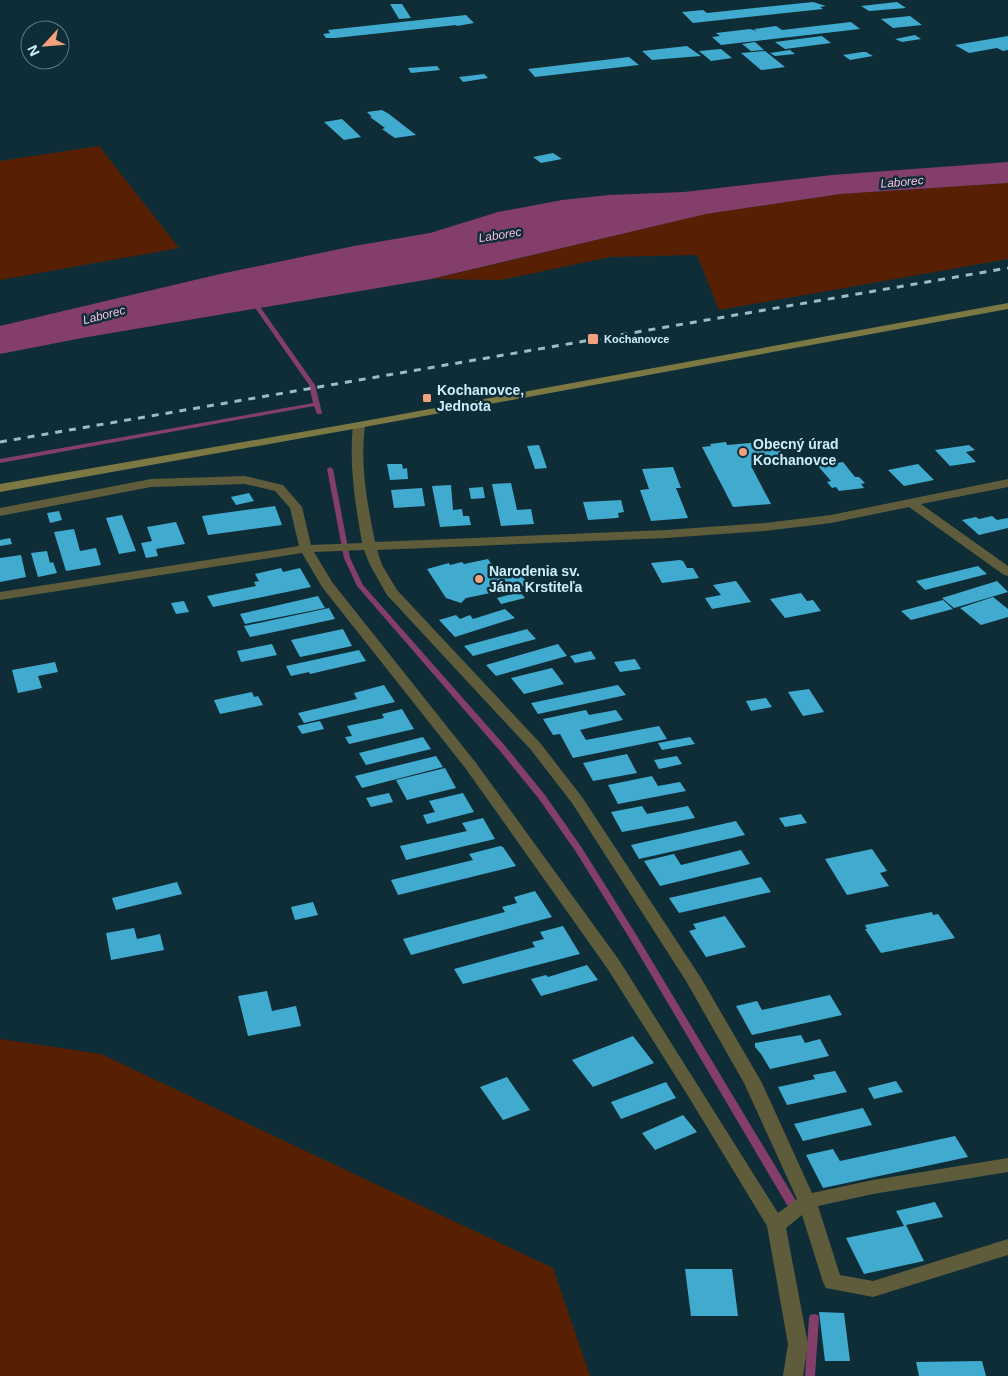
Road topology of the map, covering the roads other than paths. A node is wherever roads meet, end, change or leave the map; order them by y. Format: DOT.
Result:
graph roads {
  1 [pos="1008,306"];
  2 [pos="359,425"];
  3 [pos="1008,482"];
  4 [pos="0,488"];
  5 [pos="911,503"];
  6 [pos="0,512"];
  7 [pos="363,546"];
  8 [pos="306,549"];
  9 [pos="1008,572"];
  10 [pos="0,596"];
  11 [pos="1008,1165"];
  12 [pos="807,1201"];
  13 [pos="776,1225"];
  14 [pos="1008,1247"];
  15 [pos="793,1376"];
  1 -- 2 [label="main road"];
  2 -- 4 [label="main road"];
  2 -- 7 [label="street"];
  3 -- 5 [label="street"];
  5 -- 7 [label="street"];
  5 -- 9 [label="street"];
  6 -- 8 [label="street"];
  7 -- 8 [label="street"];
  7 -- 12 [label="street"];
  8 -- 10 [label="street"];
  8 -- 13 [label="street"];
  11 -- 12 [label="street"];
  12 -- 13 [label="street"];
  12 -- 14 [label="street"];
  13 -- 15 [label="street"];
}
